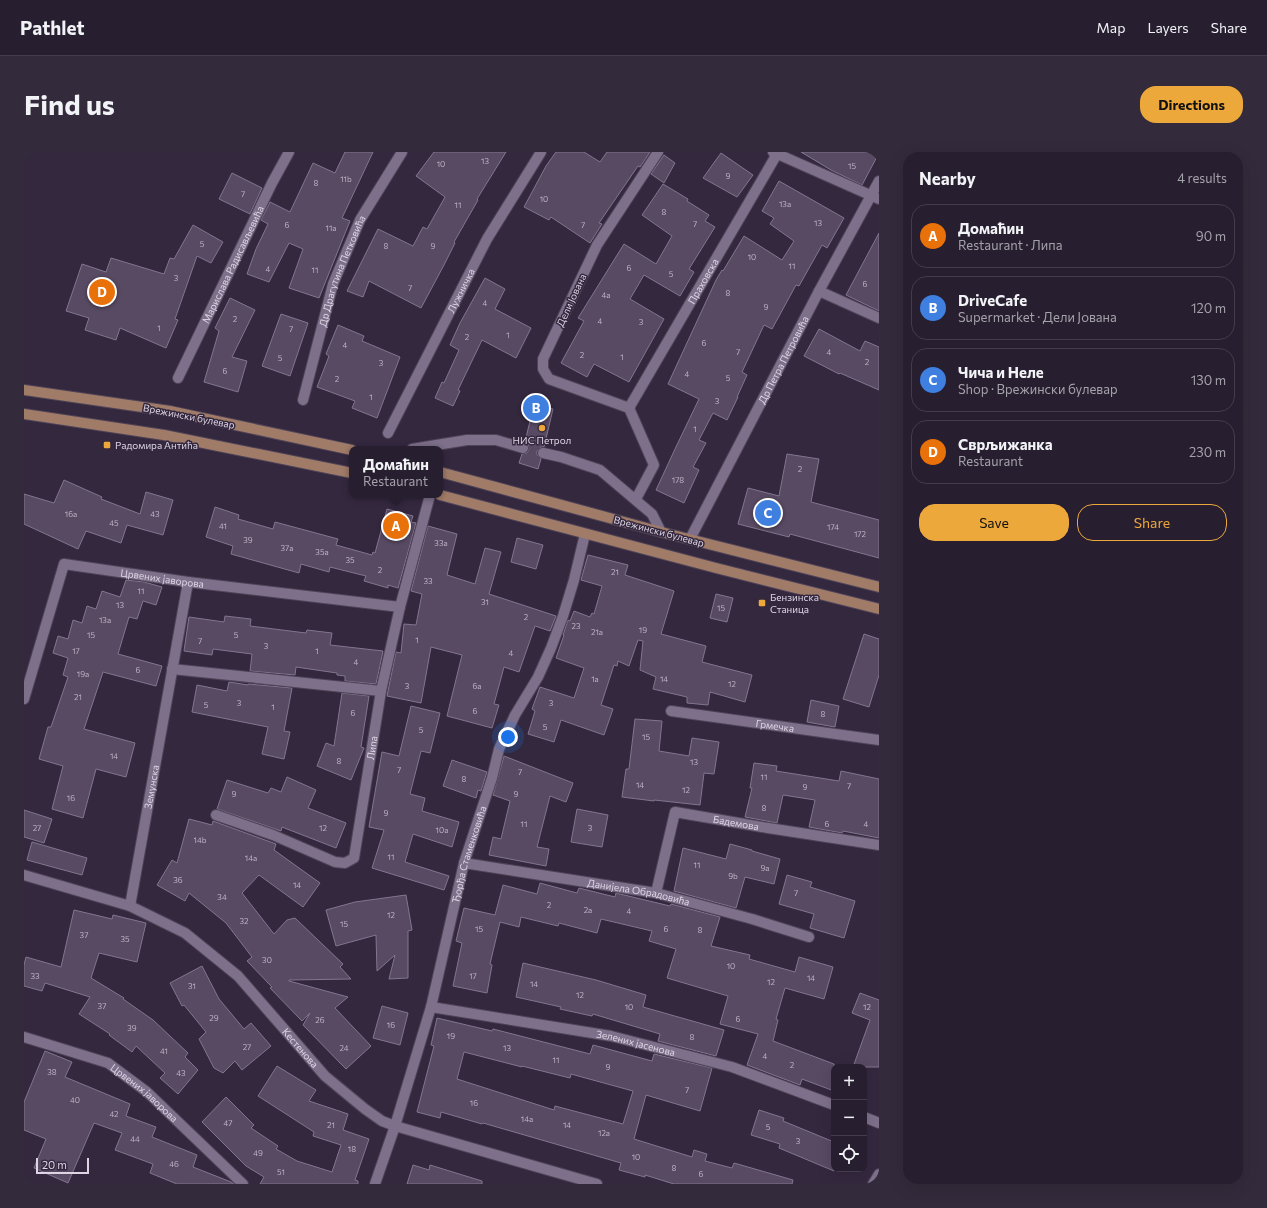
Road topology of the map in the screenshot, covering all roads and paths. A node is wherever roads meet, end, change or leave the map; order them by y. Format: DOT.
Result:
graph roads {
  1 [pos="289,152"];
  2 [pos="402,152"];
  3 [pos="541,152"];
  4 [pos="658,152"];
  5 [pos="775,153"];
  6 [pos="879,181"];
  7 [pos="875,198"];
  8 [pos="819,291"];
  9 [pos="879,318"];
  10 [pos="178,378"];
  11 [pos="24,390"];
  12 [pos="303,400"];
  13 [pos="629,408"];
  14 [pos="24,414"];
  15 [pos="388,433"];
  16 [pos="430,446"];
  17 [pos="523,448"];
  18 [pos="349,449"];
  19 [pos="543,453"];
  20 [pos="349,472"];
  21 [pos="443,473"];
  22 [pos="443,496"];
  23 [pos="429,498"];
  24 [pos="636,499"];
  25 [pos="661,532"];
  26 [pos="585,534"];
  27 [pos="690,539"];
  28 [pos="188,582"];
  29 [pos="879,587"];
  30 [pos="400,607"];
  31 [pos="879,609"];
  32 [pos="172,668"];
  33 [pos="382,691"];
  34 [pos="24,700"];
  35 [pos="672,711"];
  36 [pos="879,740"];
  37 [pos="216,815"];
  38 [pos="879,844"];
  39 [pos="464,863"];
  40 [pos="24,875"];
  41 [pos="656,893"];
  42 [pos="130,906"];
  43 [pos="809,937"];
  44 [pos="431,1007"];
  45 [pos="24,1037"];
  46 [pos="831,1104"];
  47 [pos="867,1118"];
  48 [pos="879,1123"];
  49 [pos="395,1126"];
  50 [pos="879,1174"];
  51 [pos="243,1184"];
  52 [pos="375,1184"];
  53 [pos="597,1184"];
  54 [pos="873,1184"];
  1 -- 10 [label="street, Марислава Радисављевића"];
  2 -- 12 [label="street, Др Драгутина Петковића"];
  3 -- 15 [label="street, Лужничка"];
  4 -- 13 [label="street, Дели Јована"];
  5 -- 7 [label="street"];
  5 -- 13 [label="street, Праховска"];
  6 -- 7 [label="street, Др Петра Петровића"];
  7 -- 8 [label="street, Др Петра Петровића"];
  8 -- 9 [label="street"];
  8 -- 27 [label="street, Др Петра Петровића"];
  11 -- 18 [label="main road, Врежински булевар"];
  13 -- 24 [label="street"];
  14 -- 20 [label="main road"];
  16 -- 17 [label="street"];
  19 -- 24 [label="street"];
  21 -- 25 [label="main road, Врежински булевар"];
  22 -- 26 [label="main road"];
  23 -- 30 [label="street, Липа"];
  24 -- 25 [label="street"];
  25 -- 27 [label="main road, Врежински булевар"];
  26 -- 31 [label="main road"];
  26 -- 39 [label="street, Ђорђа Стаменковића"];
  27 -- 29 [label="main road, Врежински булевар"];
  28 -- 30 [label="street, Црвених јаворова"];
  28 -- 32 [label="street, Земунска"];
  28 -- 34 [label="street, Црвених јаворова"];
  30 -- 33 [label="street, Липа"];
  32 -- 33 [label="street"];
  32 -- 42 [label="street, Земунска"];
  33 -- 37 [label="street, Липа"];
  35 -- 36 [label="street, Грмечка"];
  38 -- 41 [label="street, Бадемова"];
  39 -- 41 [label="street, Данијела Обрадовића"];
  39 -- 44 [label="street, Ђорђа Стаменковића"];
  40 -- 42 [label="street, Кестенова"];
  41 -- 43 [label="street, Данијела Обрадовића"];
  42 -- 49 [label="street, Кестенова"];
  44 -- 46 [label="street, Зелених јасенова"];
  44 -- 49 [label="street, Ђорђа Стаменковића"];
  45 -- 51 [label="street, Црвених јаворова"];
  47 -- 48 [label="street"];
  49 -- 52 [label="street, Ђорђа Стаменковића"];
  49 -- 53 [label="street, Кестенова"];
  50 -- 54 [label="street"];
}
